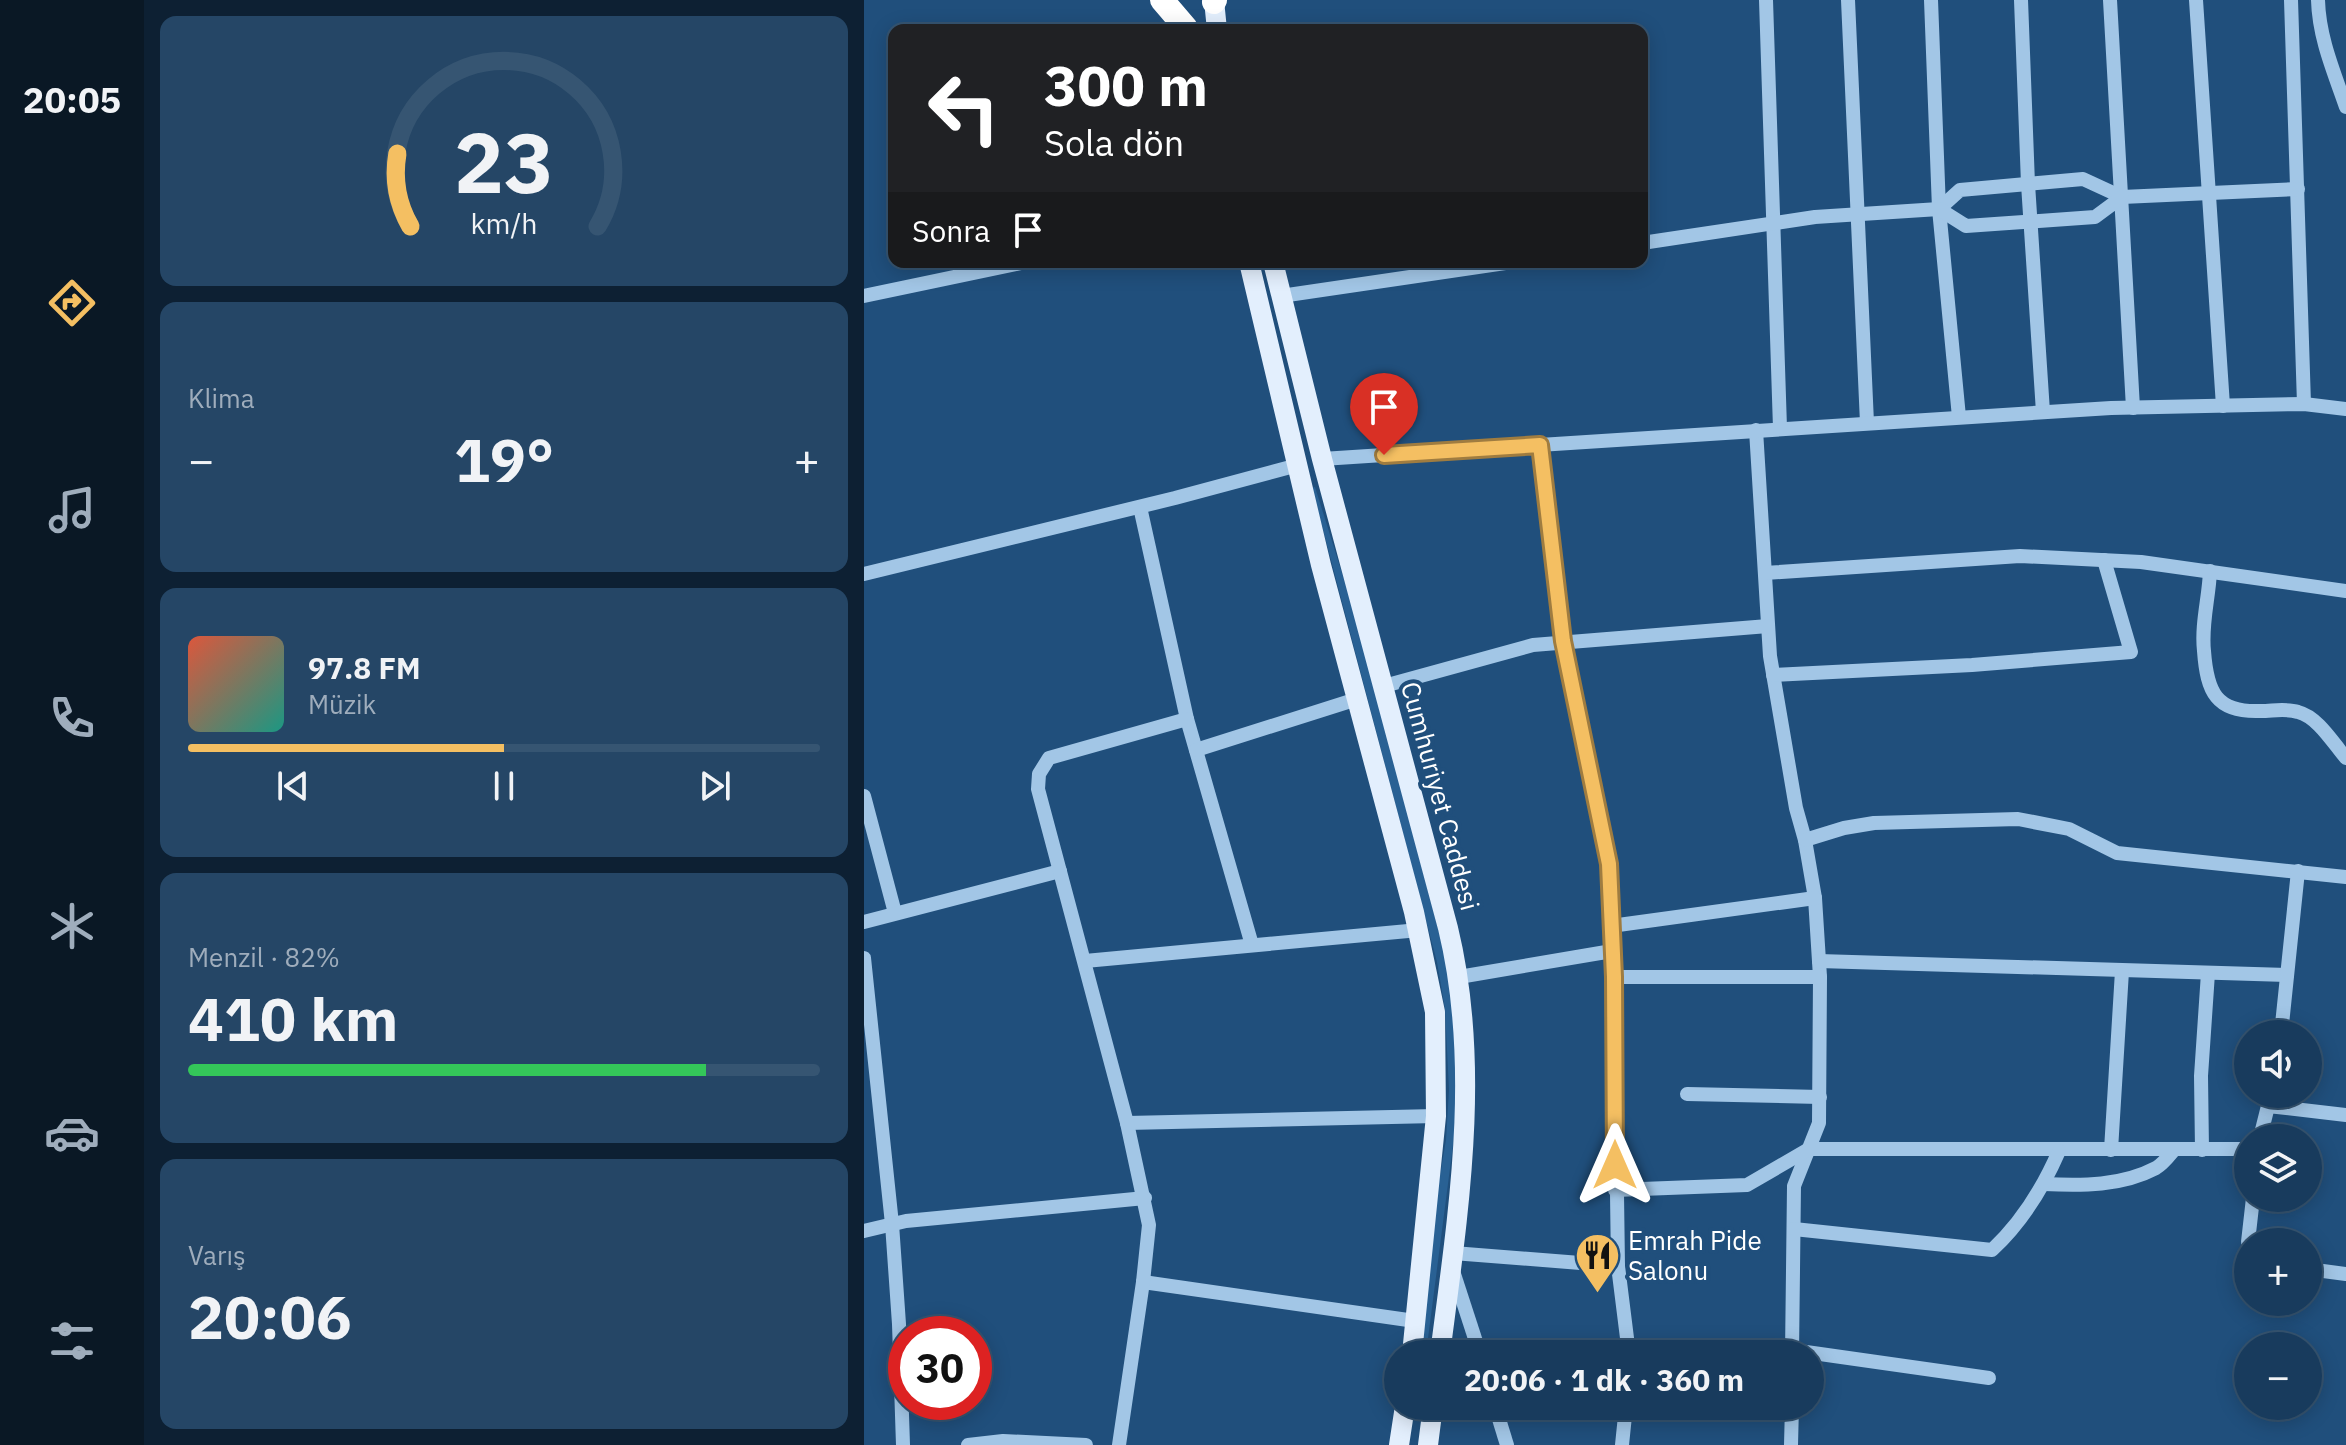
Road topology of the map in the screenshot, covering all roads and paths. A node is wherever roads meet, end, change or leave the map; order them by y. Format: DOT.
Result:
graph roads {
  1 [pos="1162,0"];
  2 [pos="1174,0"];
  3 [pos="1766,0"];
  4 [pos="1848,0"];
  5 [pos="1931,0"];
  6 [pos="2021,0"];
  7 [pos="2110,0"];
  8 [pos="2196,0"];
  9 [pos="1214,1"];
  10 [pos="2318,3"];
  11 [pos="2292,4"];
  12 [pos="1182,24"];
  13 [pos="1184,24"];
  14 [pos="1216,24"];
  15 [pos="2346,107"];
  16 [pos="2028,184"];
  17 [pos="2298,189"];
  18 [pos="2210,193"];
  19 [pos="2122,197"];
  20 [pos="1939,209"];
  21 [pos="1858,215"];
  22 [pos="2030,222"];
  23 [pos="1774,223"];
  24 [pos="1648,242"];
  25 [pos="997,268"];
  26 [pos="1250,268"];
  27 [pos="1274,268"];
  28 [pos="1471,268"];
  29 [pos="864,296"];
  30 [pos="1281,296"];
  31 [pos="2304,404"];
  32 [pos="2223,406"];
  33 [pos="2133,408"];
  34 [pos="2346,409"];
  35 [pos="2043,412"];
  36 [pos="1959,417"];
  37 [pos="1867,423"];
  38 [pos="1780,428"];
  39 [pos="1756,430"];
  40 [pos="1540,445"];
  41 [pos="1322,459"];
  42 [pos="1298,465"];
  43 [pos="1140,507"];
  44 [pos="2104,560"];
  45 [pos="2210,571"];
  46 [pos="1765,573"];
  47 [pos="864,574"];
  48 [pos="2346,591"];
  49 [pos="1768,626"];
  50 [pos="1563,641"];
  51 [pos="1773,675"];
  52 [pos="1384,686"];
  53 [pos="1357,699"];
  54 [pos="1187,719"];
  55 [pos="1196,750"];
  56 [pos="2346,758"];
  57 [pos="864,796"];
  58 [pos="1805,840"];
  59 [pos="1060,871"];
  60 [pos="2298,871"];
  61 [pos="2346,877"];
  62 [pos="1815,898"];
  63 [pos="895,913"];
  64 [pos="864,922"];
  65 [pos="1611,926"];
  66 [pos="1419,930"];
  67 [pos="1252,945"];
  68 [pos="1612,951"];
  69 [pos="864,958"];
  70 [pos="1085,961"];
  71 [pos="1820,969"];
  72 [pos="2122,971"];
  73 [pos="2208,973"];
  74 [pos="2287,975"];
  75 [pos="1459,977"];
  76 [pos="1614,977"];
  77 [pos="2282,1020"];
  78 [pos="1687,1094"];
  79 [pos="871,1095"];
  80 [pos="1820,1097"];
  81 [pos="2311,1108"];
  82 [pos="2346,1115"];
  83 [pos="1436,1116"];
  84 [pos="1127,1123"];
  85 [pos="1809,1149"];
  86 [pos="2234,1149"];
  87 [pos="2111,1150"];
  88 [pos="2174,1150"];
  89 [pos="2202,1150"];
  90 [pos="2059,1151"];
  91 [pos="2044,1184"];
  92 [pos="1615,1190"];
  93 [pos="1145,1198"];
  94 [pos="892,1224"];
  95 [pos="1794,1229"];
  96 [pos="864,1231"];
  97 [pos="1452,1260"];
  98 [pos="1618,1266"];
  99 [pos="2322,1271"];
  100 [pos="2346,1274"];
  101 [pos="1143,1282"];
  102 [pos="1415,1321"];
  103 [pos="1413,1340"];
  104 [pos="1442,1340"];
  105 [pos="1476,1340"];
  106 [pos="1627,1340"];
  107 [pos="1792,1340"];
  108 [pos="1824,1356"];
  109 [pos="1989,1378"];
  110 [pos="1403,1420"];
  111 [pos="1431,1420"];
  112 [pos="1499,1420"];
  113 [pos="1625,1420"];
  114 [pos="1792,1420"];
  115 [pos="903,1445"];
  116 [pos="968,1445"];
  117 [pos="1086,1445"];
  118 [pos="1119,1445"];
  119 [pos="1399,1445"];
  120 [pos="1428,1445"];
  121 [pos="1507,1445"];
  122 [pos="1622,1445"];
  123 [pos="1791,1445"];
  1 -- 12 [label="highway"];
  2 -- 13 [label="main road"];
  3 -- 23 [label="street"];
  4 -- 21 [label="street"];
  5 -- 20 [label="street"];
  6 -- 16 [label="street"];
  7 -- 19 [label="street"];
  8 -- 18 [label="street"];
  9 -- 14 [label="main road"];
  10 -- 11 [label="street"];
  10 -- 15 [label="street"];
  11 -- 17 [label="street"];
  16 -- 19 [label="street"];
  16 -- 20 [label="street"];
  16 -- 22 [label="street"];
  17 -- 18 [label="street"];
  17 -- 31 [label="street"];
  18 -- 19 [label="street"];
  18 -- 32 [label="street"];
  19 -- 22 [label="street"];
  19 -- 33 [label="street"];
  20 -- 21 [label="street"];
  20 -- 22 [label="street"];
  20 -- 36 [label="street"];
  21 -- 23 [label="street"];
  21 -- 37 [label="street"];
  22 -- 35 [label="street"];
  23 -- 24 [label="street"];
  23 -- 38 [label="street"];
  25 -- 29 [label="street"];
  26 -- 42 [label="main road"];
  27 -- 30 [label="main road, Cumhuriyet Caddesi"];
  28 -- 30 [label="street"];
  30 -- 41 [label="main road, Cumhuriyet Caddesi"];
  31 -- 32 [label="street"];
  31 -- 34 [label="street"];
  32 -- 33 [label="street"];
  33 -- 35 [label="street"];
  35 -- 36 [label="street"];
  36 -- 37 [label="street"];
  37 -- 38 [label="street"];
  38 -- 39 [label="street"];
  39 -- 40 [label="street"];
  39 -- 46 [label="street"];
  40 -- 41 [label="street"];
  40 -- 50 [label="street"];
  41 -- 42 [label="main road"];
  41 -- 52 [label="main road, Cumhuriyet Caddesi"];
  42 -- 43 [label="street"];
  42 -- 53 [label="main road"];
  43 -- 47 [label="street"];
  43 -- 54 [label="street"];
  44 -- 45 [label="street"];
  44 -- 46 [label="street"];
  44 -- 51 [label="street"];
  45 -- 48 [label="street"];
  45 -- 56 [label="street"];
  46 -- 49 [label="street"];
  49 -- 50 [label="street"];
  49 -- 51 [label="street"];
  50 -- 52 [label="street"];
  50 -- 65 [label="street"];
  51 -- 58 [label="street"];
  52 -- 75 [label="main road, Cumhuriyet Caddesi"];
  53 -- 55 [label="street"];
  53 -- 66 [label="main road"];
  54 -- 55 [label="street"];
  54 -- 59 [label="street"];
  55 -- 67 [label="street"];
  57 -- 63 [label="street"];
  58 -- 60 [label="street"];
  58 -- 62 [label="street"];
  59 -- 63 [label="street"];
  59 -- 70 [label="street"];
  60 -- 61 [label="street"];
  60 -- 74 [label="street"];
  62 -- 65 [label="street"];
  62 -- 71 [label="street"];
  63 -- 64 [label="street"];
  65 -- 68 [label="street"];
  66 -- 67 [label="street"];
  66 -- 83 [label="main road"];
  67 -- 70 [label="street"];
  68 -- 75 [label="street"];
  68 -- 76 [label="street"];
  69 -- 79 [label="street"];
  70 -- 84 [label="street"];
  71 -- 72 [label="street"];
  71 -- 76 [label="street"];
  71 -- 80 [label="street"];
  72 -- 73 [label="street"];
  72 -- 87 [label="street"];
  73 -- 74 [label="street"];
  73 -- 89 [label="street"];
  74 -- 77 [label="street"];
  75 -- 97 [label="main road, Cumhuriyet Caddesi"];
  76 -- 92 [label="street"];
  78 -- 80 [label="street"];
  79 -- 94 [label="street"];
  80 -- 85 [label="street"];
  81 -- 82 [label="street"];
  83 -- 84 [label="street"];
  83 -- 102 [label="main road"];
  84 -- 93 [label="street"];
  85 -- 90 [label="street"];
  85 -- 92 [label="street"];
  85 -- 95 [label="street"];
  86 -- 89 [label="street"];
  87 -- 88 [label="street"];
  87 -- 90 [label="street"];
  88 -- 89 [label="street"];
  88 -- 91 [label="street"];
  90 -- 91 [label="street"];
  91 -- 95 [label="street"];
  92 -- 98 [label="street"];
  93 -- 94 [label="street"];
  93 -- 101 [label="street"];
  94 -- 96 [label="street"];
  94 -- 115 [label="street"];
  95 -- 107 [label="street"];
  97 -- 98 [label="street"];
  97 -- 104 [label="main road, Cumhuriyet Caddesi"];
  97 -- 105 [label="street"];
  98 -- 106 [label="street"];
  99 -- 100 [label="street"];
  101 -- 102 [label="street"];
  101 -- 118 [label="street"];
  102 -- 103 [label="main road"];
  108 -- 109 [label="street"];
  110 -- 119 [label="main road"];
  111 -- 120 [label="main road"];
  112 -- 121 [label="street"];
  113 -- 122 [label="street"];
  114 -- 123 [label="street"];
  116 -- 117 [label="street"];
}
